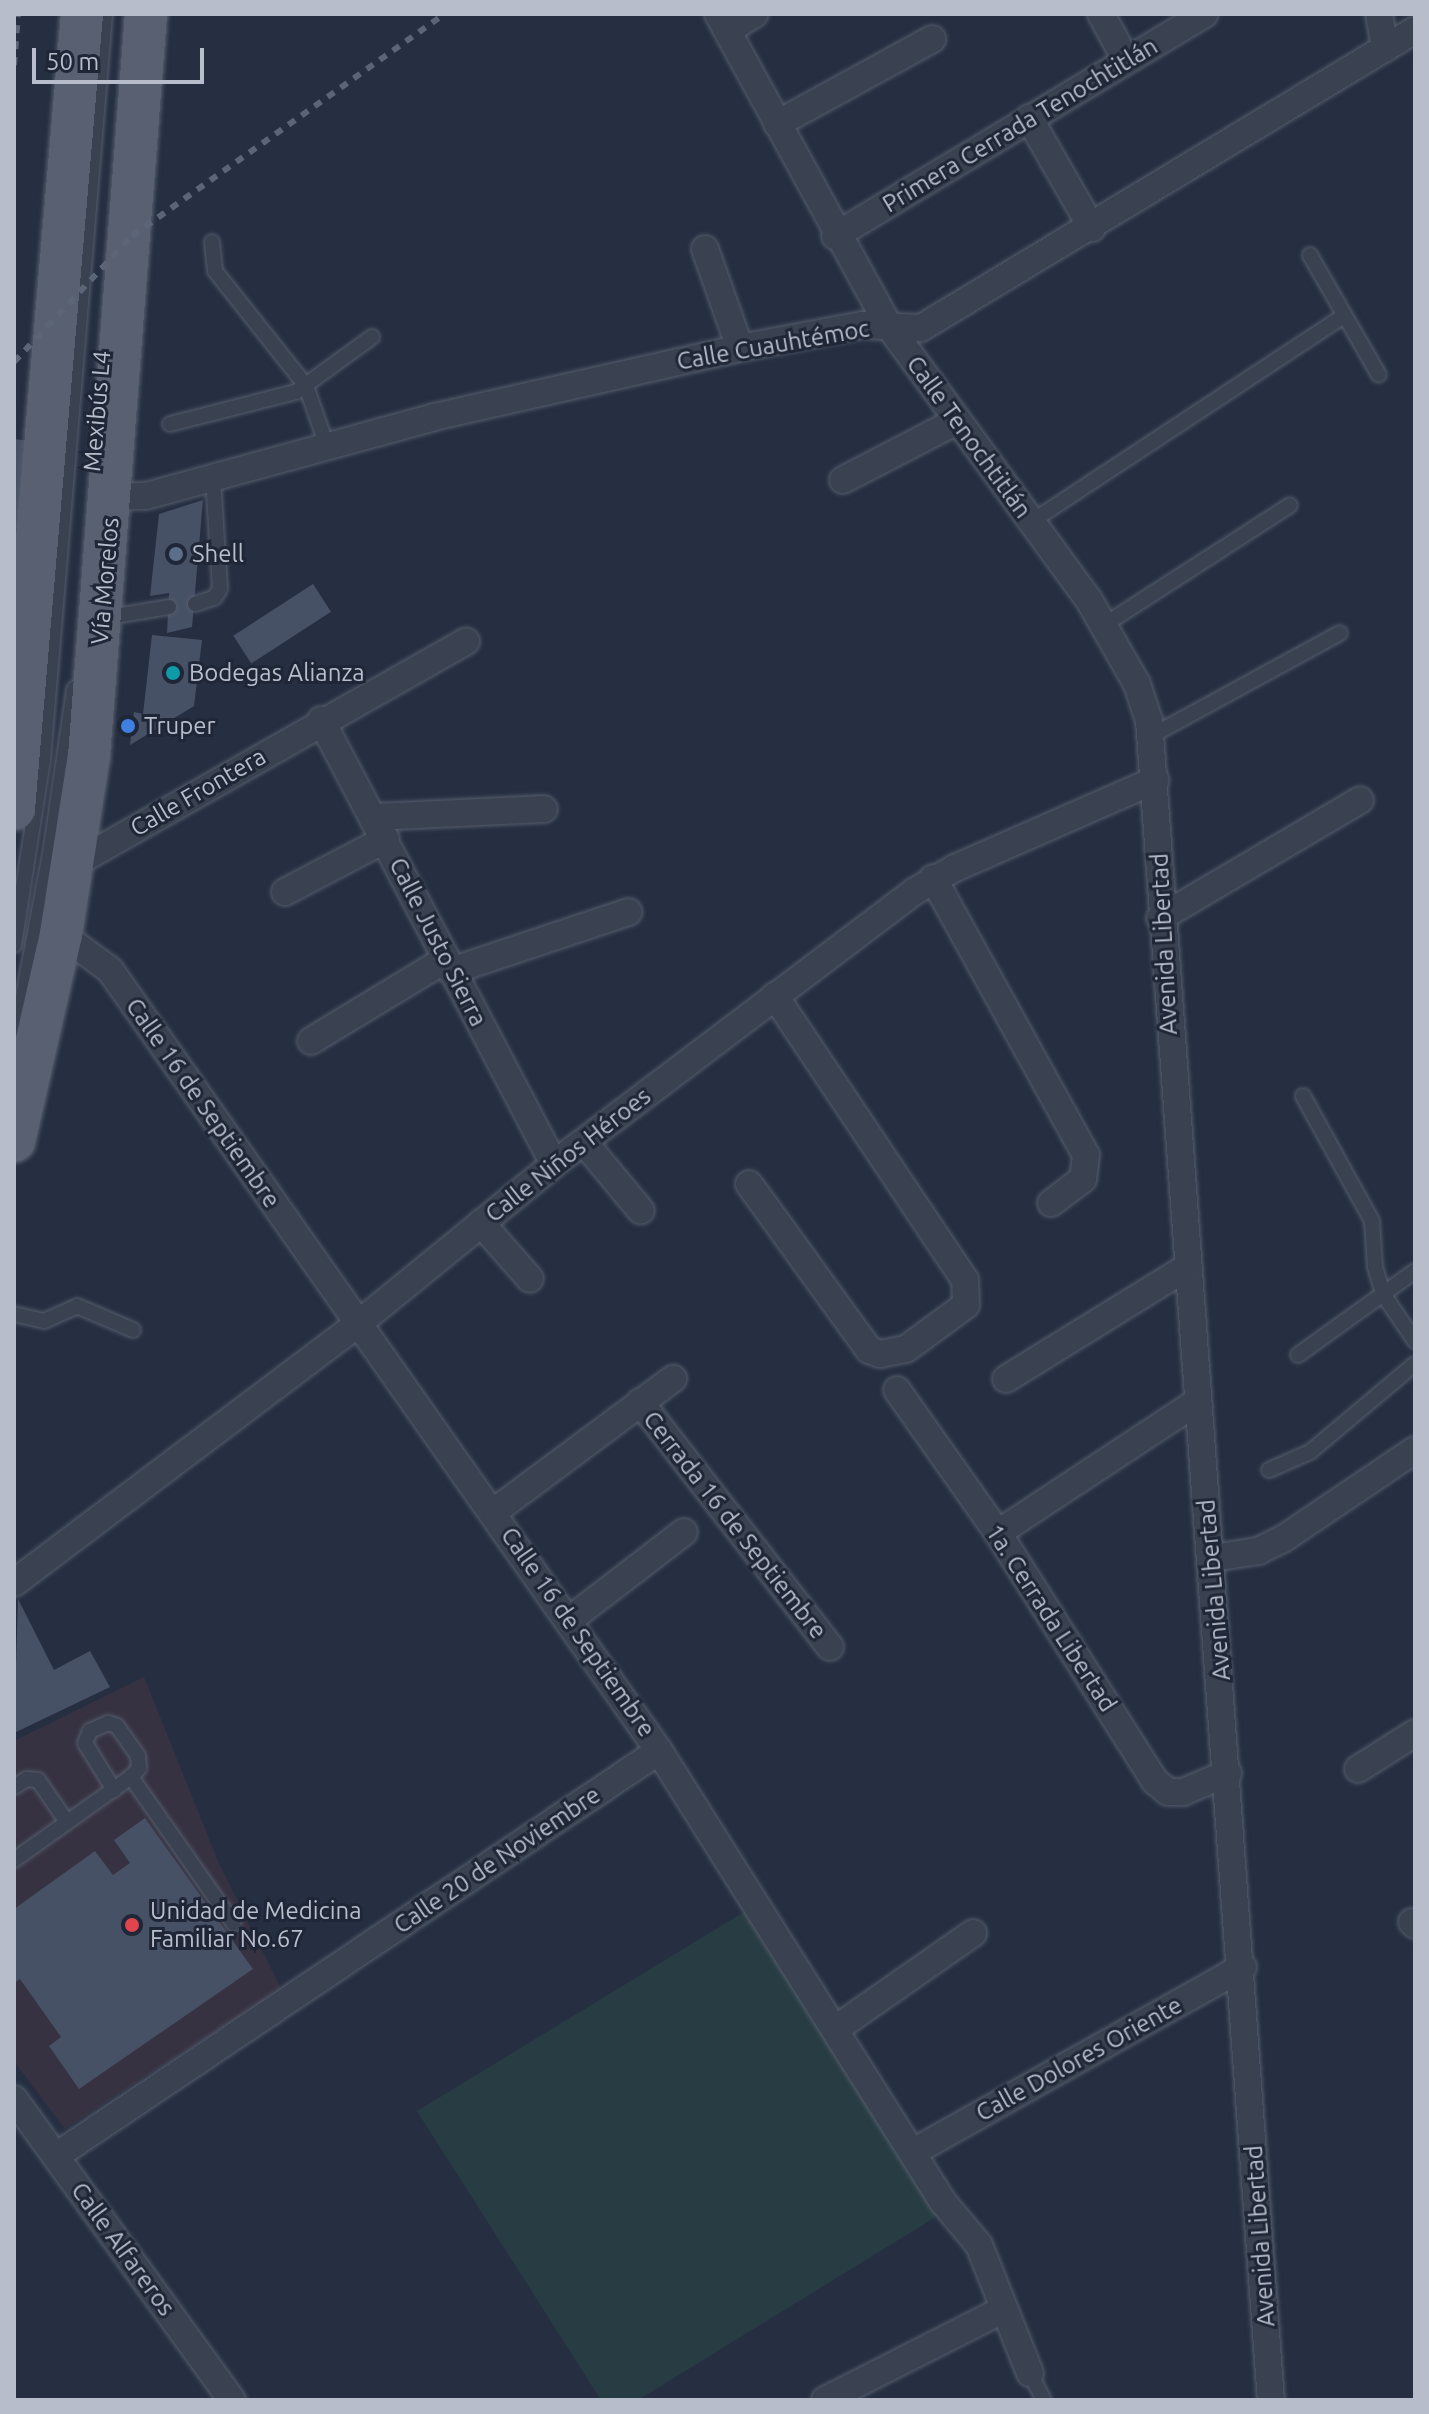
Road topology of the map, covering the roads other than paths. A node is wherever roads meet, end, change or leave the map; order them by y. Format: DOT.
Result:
graph roads {
  1 [pos="82,14"];
  2 [pos="105,14"];
  3 [pos="132,14"];
  4 [pos="146,14"];
  5 [pos="755,14"];
  6 [pos="1101,14"];
  7 [pos="1205,14"];
  8 [pos="1379,14"];
  9 [pos="723,22"];
  10 [pos="1415,31"];
  11 [pos="932,39"];
  12 [pos="1385,48"];
  13 [pos="1126,60"];
  14 [pos="1029,118"];
  15 [pos="777,124"];
  16 [pos="1092,228"];
  17 [pos="835,236"];
  18 [pos="212,242"];
  19 [pos="705,249"];
  20 [pos="1310,255"];
  21 [pos="1344,316"];
  22 [pos="889,326"];
  23 [pos="372,337"];
  24 [pos="104,340"];
  25 [pos="740,348"];
  26 [pos="1379,375"];
  27 [pos="306,386"];
  28 [pos="957,421"];
  29 [pos="170,424"];
  30 [pos="327,446"];
  31 [pos="213,478"];
  32 [pos="843,480"];
  33 [pos="113,497"];
  34 [pos="1290,505"];
  35 [pos="1031,522"];
  36 [pos="195,604"];
  37 [pos="169,607"];
  38 [pos="102,618"];
  39 [pos="1104,625"];
  40 [pos="1340,633"];
  41 [pos="466,641"];
  42 [pos="76,667"];
  43 [pos="321,720"];
  44 [pos="1151,736"];
  45 [pos="1155,780"];
  46 [pos="1360,800"];
  47 [pos="14,809"];
  48 [pos="544,809"];
  49 [pos="380,828"];
  50 [pos="74,864"];
  51 [pos="933,878"];
  52 [pos="285,892"];
  53 [pos="628,912"];
  54 [pos="1160,918"];
  55 [pos="61,934"];
  56 [pos="14,945"];
  57 [pos="448,966"];
  58 [pos="775,996"];
  59 [pos="311,1041"];
  60 [pos="14,1044"];
  61 [pos="1303,1096"];
  62 [pos="14,1141"];
  63 [pos="584,1142"];
  64 [pos="554,1164"];
  65 [pos="749,1184"];
  66 [pos="1051,1203"];
  67 [pos="641,1211"];
  68 [pos="481,1223"];
  69 [pos="1187,1267"];
  70 [pos="1415,1271"];
  71 [pos="530,1279"];
  72 [pos="1383,1294"];
  73 [pos="14,1314"];
  74 [pos="358,1324"];
  75 [pos="133,1330"];
  76 [pos="1415,1341"];
  77 [pos="1298,1355"];
  78 [pos="1415,1364"];
  79 [pos="673,1379"];
  80 [pos="1006,1379"];
  81 [pos="897,1390"];
  82 [pos="640,1402"];
  83 [pos="1197,1402"];
  84 [pos="1415,1450"];
  85 [pos="1269,1470"];
  86 [pos="495,1511"];
  87 [pos="684,1532"];
  88 [pos="998,1533"];
  89 [pos="1213,1558"];
  90 [pos="14,1583"];
  91 [pos="568,1621"];
  92 [pos="830,1647"];
  93 [pos="1415,1733"];
  94 [pos="659,1751"];
  95 [pos="1358,1769"];
  96 [pos="1228,1773"];
  97 [pos="131,1777"];
  98 [pos="14,1787"];
  99 [pos="114,1790"];
  100 [pos="67,1822"];
  101 [pos="14,1860"];
  102 [pos="234,1924"];
  103 [pos="973,1933"];
  104 [pos="1243,1967"];
  105 [pos="837,2028"];
  106 [pos="14,2099"];
  107 [pos="915,2151"];
  108 [pos="56,2156"];
  109 [pos="1004,2309"];
  110 [pos="1030,2373"];
  111 [pos="232,2400"];
  112 [pos="825,2400"];
  113 [pos="1044,2400"];
  114 [pos="1271,2400"];
  1 -- 47 [label="main road"];
  2 -- 56 [label="lane, Mexibús L4"];
  3 -- 24 [label="lane, Mexibús L4"];
  4 -- 33 [label="main road, Vía Morelos"];
  5 -- 9 [label="street"];
  6 -- 13 [label="street"];
  7 -- 13 [label="street, Primera Cerrada Tenochtitlán"];
  8 -- 12 [label="street"];
  9 -- 15 [label="street, Calle Tenochtitlán"];
  10 -- 12 [label="street, Calle Cuauhtémoc"];
  11 -- 15 [label="street"];
  12 -- 16 [label="street, Calle Cuauhtémoc"];
  13 -- 14 [label="street, Primera Cerrada Tenochtitlán"];
  14 -- 16 [label="street"];
  14 -- 17 [label="street, Primera Cerrada Tenochtitlán"];
  15 -- 17 [label="street, Calle Tenochtitlán"];
  16 -- 22 [label="street, Calle Cuauhtémoc"];
  17 -- 22 [label="street, Calle Tenochtitlán"];
  18 -- 27 [label="lane"];
  19 -- 25 [label="street"];
  20 -- 21 [label="lane"];
  21 -- 26 [label="lane"];
  21 -- 35 [label="lane"];
  22 -- 25 [label="street, Calle Cuauhtémoc"];
  22 -- 28 [label="street, Calle Tenochtitlán"];
  23 -- 27 [label="lane"];
  25 -- 30 [label="street, Calle Cuauhtémoc"];
  27 -- 29 [label="lane"];
  27 -- 30 [label="lane"];
  28 -- 32 [label="street"];
  28 -- 35 [label="street, Calle Tenochtitlán"];
  30 -- 31 [label="street, Calle Cuauhtémoc"];
  31 -- 33 [label="street, Calle Cuauhtémoc"];
  31 -- 36 [label="lane"];
  33 -- 38 [label="main road, Vía Morelos"];
  34 -- 39 [label="lane"];
  35 -- 39 [label="street, Calle Tenochtitlán"];
  37 -- 38 [label="lane"];
  38 -- 50 [label="main road, Vía Morelos"];
  39 -- 44 [label="street, Calle Tenochtitlán"];
  40 -- 44 [label="lane"];
  41 -- 43 [label="street, Calle Frontera"];
  42 -- 60 [label="lane"];
  43 -- 49 [label="street, Calle Justo Sierra"];
  43 -- 50 [label="street, Calle Frontera"];
  44 -- 45 [label="street, Calle Tenochtitlán"];
  45 -- 51 [label="street, Calle Niños Héroes"];
  45 -- 54 [label="street, Avenida Libertad"];
  46 -- 54 [label="street"];
  48 -- 49 [label="street"];
  49 -- 52 [label="street"];
  49 -- 57 [label="street, Calle Justo Sierra"];
  50 -- 55 [label="main road, Vía Morelos"];
  51 -- 58 [label="street, Calle Niños Héroes"];
  51 -- 66 [label="street"];
  53 -- 57 [label="street"];
  54 -- 69 [label="street, Avenida Libertad"];
  55 -- 62 [label="main road, Vía Morelos"];
  55 -- 74 [label="street, Calle 16 de Septiembre"];
  57 -- 59 [label="street"];
  57 -- 64 [label="street, Calle Justo Sierra"];
  58 -- 63 [label="street, Calle Niños Héroes"];
  58 -- 65 [label="street"];
  61 -- 72 [label="lane"];
  63 -- 64 [label="street, Calle Niños Héroes"];
  63 -- 67 [label="street"];
  64 -- 68 [label="street, Calle Niños Héroes"];
  68 -- 71 [label="street"];
  68 -- 74 [label="street, Calle Niños Héroes"];
  69 -- 80 [label="street"];
  69 -- 83 [label="street, Avenida Libertad"];
  70 -- 72 [label="lane"];
  72 -- 76 [label="lane"];
  72 -- 77 [label="lane"];
  73 -- 75 [label="lane"];
  74 -- 86 [label="street, Calle 16 de Septiembre"];
  74 -- 90 [label="street, Calle Niños Héroes"];
  78 -- 85 [label="lane"];
  79 -- 82 [label="street, Cerrada 16 de Septiembre"];
  81 -- 88 [label="street, 1a. Cerrada Libertad"];
  82 -- 86 [label="street, Cerrada 16 de Septiembre"];
  82 -- 92 [label="street, Cerrada 16 de Septiembre"];
  83 -- 88 [label="street"];
  83 -- 89 [label="street, Avenida Libertad"];
  84 -- 89 [label="street"];
  86 -- 91 [label="street, Calle 16 de Septiembre"];
  87 -- 91 [label="street, Cerrada 16 de Septiembre"];
  88 -- 96 [label="street, 1a. Cerrada Libertad"];
  89 -- 96 [label="street, Avenida Libertad"];
  91 -- 94 [label="street, Calle 16 de Septiembre"];
  93 -- 95 [label="street"];
  94 -- 105 [label="street, Calle 16 de Septiembre"];
  94 -- 108 [label="street, Calle 20 de Noviembre"];
  96 -- 104 [label="street, Avenida Libertad"];
  97 -- 99 [label="lane"];
  97 -- 99 [label="lane"];
  97 -- 102 [label="lane"];
  98 -- 100 [label="lane"];
  99 -- 100 [label="lane"];
  100 -- 101 [label="lane"];
  103 -- 105 [label="street"];
  104 -- 107 [label="street, Calle Dolores Oriente"];
  104 -- 114 [label="street, Avenida Libertad"];
  105 -- 107 [label="street, Calle 16 de Septiembre"];
  106 -- 108 [label="street, Calle Alfareros"];
  107 -- 109 [label="street, Calle 16 de Septiembre"];
  108 -- 111 [label="street, Calle Alfareros"];
  109 -- 110 [label="street, Calle 16 de Septiembre"];
  109 -- 112 [label="street"];
  110 -- 113 [label="lane"];
}
